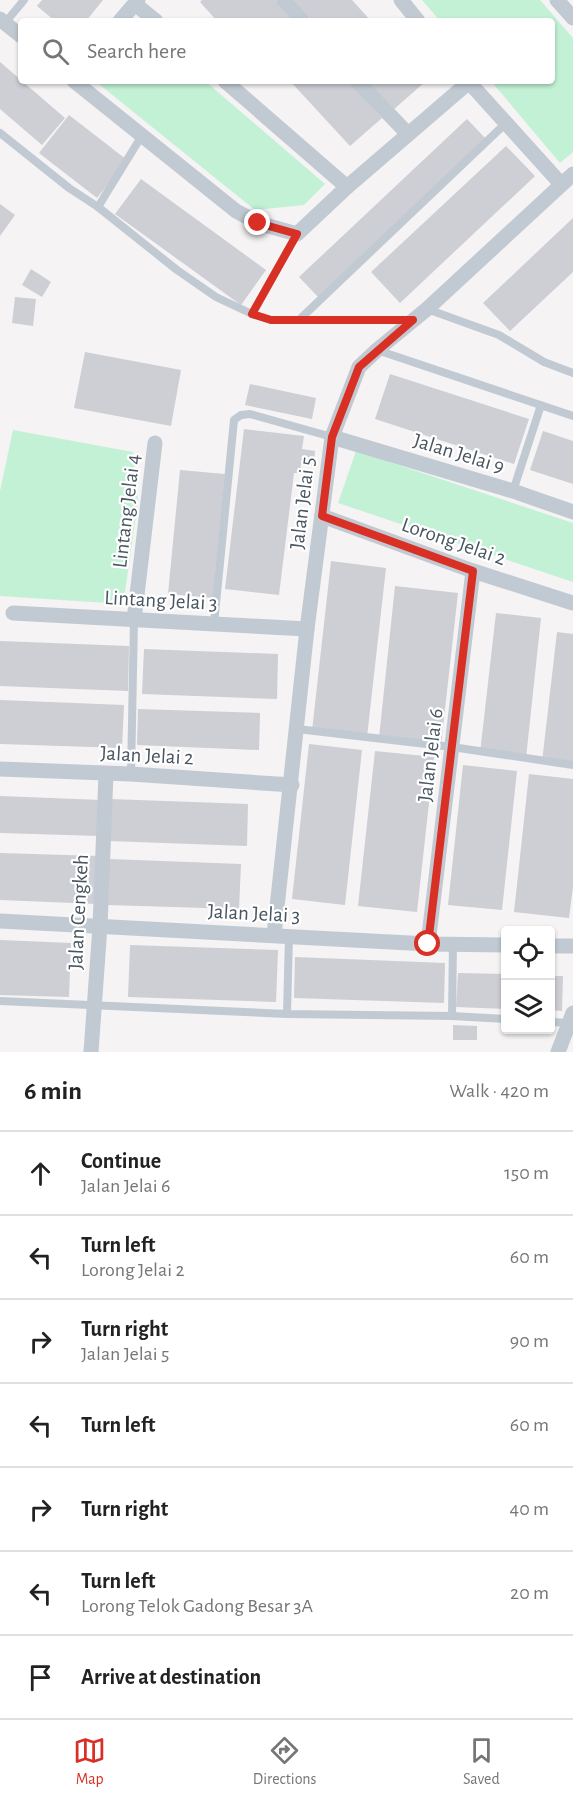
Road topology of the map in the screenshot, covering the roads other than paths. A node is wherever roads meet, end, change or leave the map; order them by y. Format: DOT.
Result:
graph roads {
  1 [pos="24,0"];
  2 [pos="284,0"];
  3 [pos="401,0"];
  4 [pos="557,0"];
  5 [pos="137,2"];
  6 [pos="123,18"];
  7 [pos="153,18"];
  8 [pos="300,18"];
  9 [pos="416,18"];
  10 [pos="573,18"];
  11 [pos="2,21"];
  12 [pos="18,34"];
  13 [pos="78,84"];
  14 [pos="228,84"];
  15 [pos="360,84"];
  16 [pos="466,84"];
  17 [pos="470,84"];
  18 [pos="506,123"];
  19 [pos="0,133"];
  20 [pos="408,134"];
  21 [pos="141,137"];
  22 [pos="573,174"];
  23 [pos="561,184"];
  24 [pos="347,187"];
  25 [pos="98,207"];
  26 [pos="297,234"];
  27 [pos="428,309"];
  28 [pos="252,314"];
  29 [pos="300,319"];
  30 [pos="413,320"];
  31 [pos="377,350"];
  32 [pos="573,373"];
  33 [pos="540,405"];
  34 [pos="573,416"];
  35 [pos="332,437"];
  36 [pos="155,442"];
  37 [pos="513,492"];
  38 [pos="573,512"];
  39 [pos="322,516"];
  40 [pos="473,571"];
  41 [pos="573,603"];
  42 [pos="13,613"];
  43 [pos="134,620"];
  44 [pos="214,624"];
  45 [pos="307,629"];
  46 [pos="297,729"];
  47 [pos="452,747"];
  48 [pos="573,765"];
  49 [pos="0,769"];
  50 [pos="106,774"];
  51 [pos="131,774"];
  52 [pos="292,784"];
  53 [pos="0,921"];
  54 [pos="100,926"];
  55 [pos="282,936"];
  56 [pos="428,944"];
  57 [pos="453,944"];
  58 [pos="501,945"];
  59 [pos="555,946"];
  60 [pos="573,946"];
  61 [pos="0,1001"];
  62 [pos="93,1006"];
  63 [pos="287,1014"];
  64 [pos="452,1016"];
  65 [pos="501,1019"];
  66 [pos="572,1020"];
  67 [pos="555,1022"];
  68 [pos="91,1052"];
  69 [pos="558,1052"];
  1 -- 11 [label="lane"];
  2 -- 8 [label="street"];
  3 -- 9 [label="street"];
  4 -- 10 [label="street"];
  5 -- 6 [label="street"];
  5 -- 7 [label="street"];
  11 -- 12 [label="street"];
  13 -- 21 [label="street"];
  14 -- 24 [label="street"];
  15 -- 20 [label="street"];
  16 -- 20 [label="street"];
  17 -- 18 [label="street"];
  18 -- 23 [label="street"];
  18 -- 29 [label="lane"];
  19 -- 25 [label="lane"];
  20 -- 24 [label="street"];
  21 -- 25 [label="lane"];
  21 -- 26 [label="street"];
  22 -- 23 [label="street, Jalan Jelai 5"];
  23 -- 27 [label="street, Jalan Jelai 5"];
  24 -- 26 [label="street"];
  25 -- 28 [label="lane"];
  26 -- 28 [label="lane"];
  27 -- 30 [label="street, Jalan Jelai 5"];
  27 -- 32 [label="lane"];
  28 -- 29 [label="lane"];
  29 -- 30 [label="lane"];
  30 -- 31 [label="street, Jalan Jelai 5"];
  31 -- 33 [label="lane"];
  31 -- 35 [label="street, Jalan Jelai 5"];
  33 -- 34 [label="lane"];
  33 -- 37 [label="lane"];
  35 -- 37 [label="street, Jalan Jelai 9"];
  35 -- 39 [label="street, Jalan Jelai 5"];
  35 -- 44 [label="lane"];
  36 -- 43 [label="street, Lintang Jelai 4"];
  37 -- 38 [label="street, Jalan Jelai 9"];
  39 -- 40 [label="street, Lorong Jelai 2"];
  39 -- 45 [label="street, Jalan Jelai 5"];
  40 -- 41 [label="street, Lorong Jelai 2"];
  40 -- 47 [label="street, Jalan Jelai 6"];
  42 -- 43 [label="street, Lintang Jelai 3"];
  43 -- 44 [label="street, Lintang Jelai 3"];
  43 -- 51 [label="lane"];
  44 -- 45 [label="street, Lintang Jelai 3"];
  45 -- 46 [label="street, Jalan Jelai 5"];
  46 -- 47 [label="lane"];
  46 -- 52 [label="street, Jalan Jelai 5"];
  47 -- 48 [label="lane"];
  47 -- 56 [label="street, Jalan Jelai 6"];
  49 -- 50 [label="street, Jalan Jelai 2"];
  50 -- 51 [label="street, Jalan Jelai 2"];
  50 -- 54 [label="street, Jalan Cengkeh"];
  51 -- 52 [label="street, Jalan Jelai 2"];
  52 -- 55 [label="street, Jalan Jelai 5"];
  53 -- 54 [label="street, Jalan Jelai 3"];
  54 -- 55 [label="street, Jalan Jelai 3"];
  54 -- 62 [label="street, Jalan Cengkeh"];
  55 -- 56 [label="street, Jalan Jelai 3"];
  55 -- 63 [label="lane"];
  56 -- 57 [label="street, Jalan Jelai 3"];
  57 -- 58 [label="street, Jalan Jelai 3"];
  57 -- 64 [label="lane"];
  59 -- 60 [label="street"];
  61 -- 62 [label="lane"];
  62 -- 63 [label="lane"];
  62 -- 68 [label="street, Jalan Cengkeh"];
  63 -- 64 [label="lane"];
  64 -- 65 [label="lane"];
  66 -- 67 [label="lane"];
  66 -- 69 [label="street"];
}
